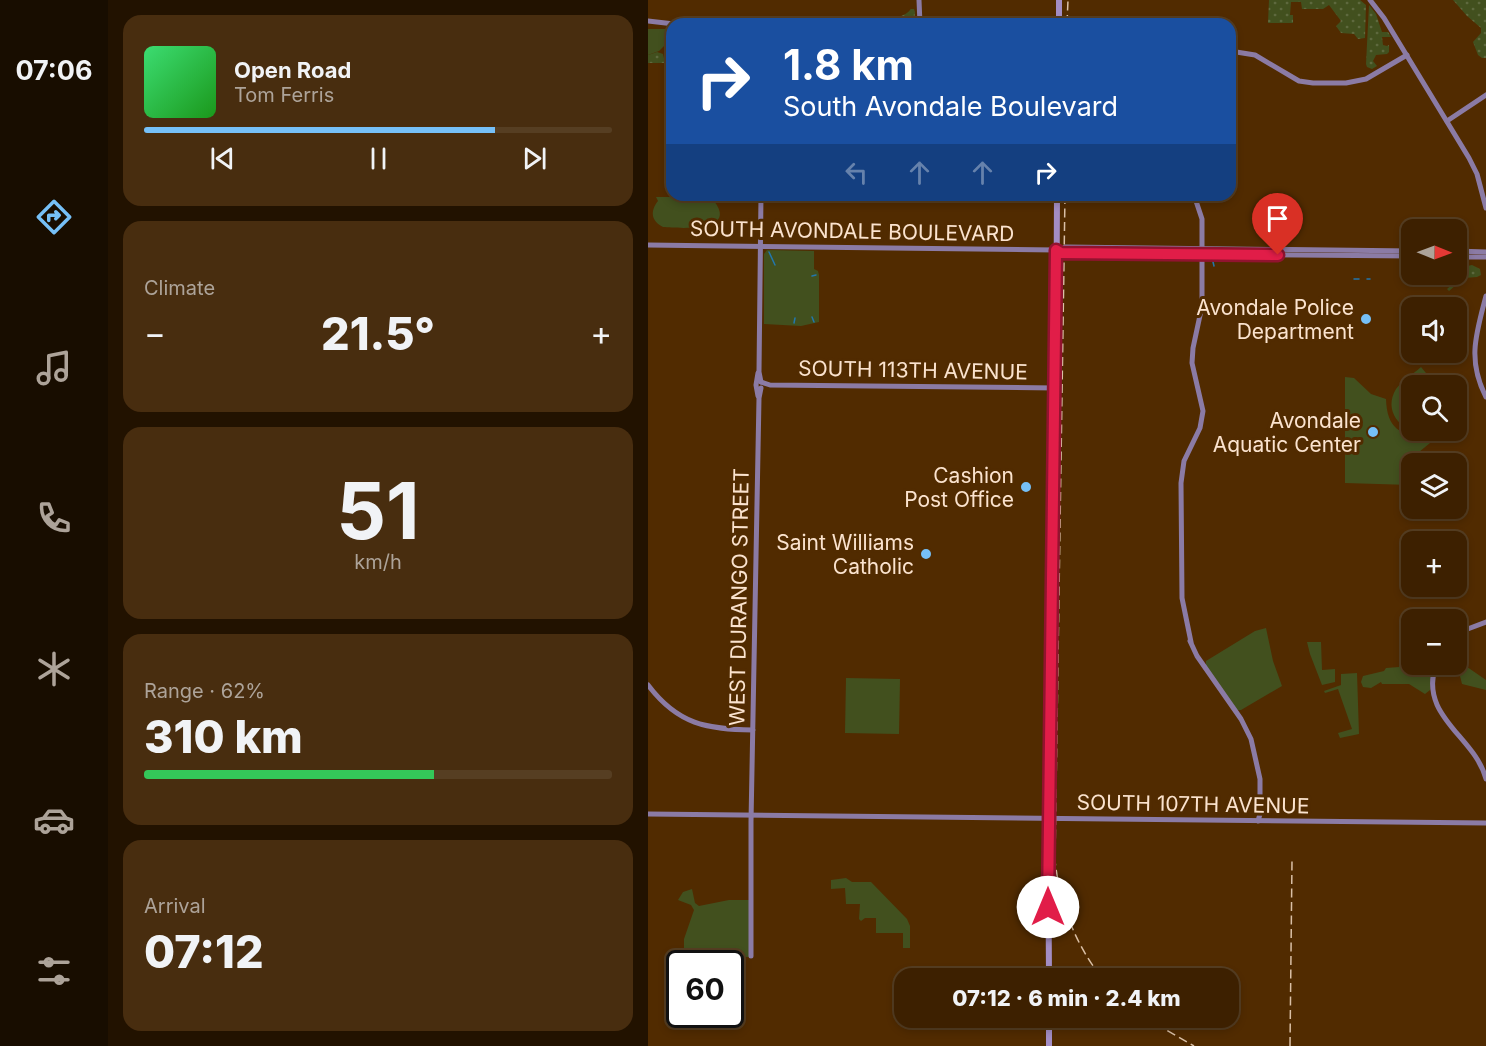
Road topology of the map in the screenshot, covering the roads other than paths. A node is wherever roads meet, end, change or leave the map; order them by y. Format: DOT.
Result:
graph roads {
  1 [pos="919,0"];
  2 [pos="1059,0"];
  3 [pos="1370,0"];
  4 [pos="920,18"];
  5 [pos="1059,18"];
  6 [pos="648,21"];
  7 [pos="666,23"];
  8 [pos="1236,52"];
  9 [pos="1407,55"];
  10 [pos="1486,95"];
  11 [pos="1447,121"];
  12 [pos="761,201"];
  13 [pos="1057,201"];
  14 [pos="1197,201"];
  15 [pos="1486,208"];
  16 [pos="648,245"];
  17 [pos="762,246"];
  18 [pos="1108,247"];
  19 [pos="1056,250"];
  20 [pos="1401,251"];
  21 [pos="1467,251"];
  22 [pos="1202,252"];
  23 [pos="1486,252"];
  24 [pos="1090,253"];
  25 [pos="1363,253"];
  26 [pos="1401,255"];
  27 [pos="1467,257"];
  28 [pos="1486,257"];
  29 [pos="1486,296"];
  30 [pos="759,381"];
  31 [pos="1056,388"];
  32 [pos="1486,397"];
  33 [pos="1486,622"];
  34 [pos="1467,630"];
  35 [pos="1433,675"];
  36 [pos="648,686"];
  37 [pos="753,730"];
  38 [pos="1486,779"];
  39 [pos="648,814"];
  40 [pos="752,816"];
  41 [pos="1048,819"];
  42 [pos="1258,820"];
  43 [pos="1486,823"];
  44 [pos="751,956"];
  45 [pos="1049,968"];
  46 [pos="1049,1028"];
  47 [pos="1049,1046"];
  1 -- 4 [label="street"];
  2 -- 5 [label="main road"];
  3 -- 9 [label="street"];
  6 -- 7 [label="street"];
  8 -- 9 [label="street"];
  9 -- 11 [label="street"];
  10 -- 11 [label="street"];
  11 -- 15 [label="street"];
  12 -- 17 [label="street"];
  13 -- 19 [label="main road"];
  14 -- 22 [label="street"];
  16 -- 17 [label="street, SOUTH AVONDALE BOULEVARD"];
  17 -- 19 [label="street, SOUTH AVONDALE BOULEVARD"];
  17 -- 30 [label="street"];
  18 -- 19 [label="street, SOUTH AVONDALE BOULEVARD"];
  18 -- 22 [label="street, SOUTH AVONDALE BOULEVARD"];
  18 -- 24 [label="street"];
  19 -- 24 [label="street, SOUTH AVONDALE BOULEVARD"];
  19 -- 31 [label="main road"];
  20 -- 25 [label="street, SOUTH AVONDALE BOULEVARD"];
  21 -- 23 [label="street"];
  22 -- 24 [label="street, SOUTH AVONDALE BOULEVARD"];
  22 -- 25 [label="street, SOUTH AVONDALE BOULEVARD"];
  22 -- 42 [label="street"];
  25 -- 26 [label="street, SOUTH AVONDALE BOULEVARD"];
  27 -- 28 [label="street"];
  29 -- 32 [label="street"];
  30 -- 31 [label="street, SOUTH 113TH AVENUE"];
  30 -- 37 [label="street, WEST DURANGO STREET"];
  31 -- 41 [label="main road"];
  33 -- 34 [label="street"];
  35 -- 38 [label="street"];
  36 -- 37 [label="street"];
  37 -- 40 [label="street, WEST DURANGO STREET"];
  39 -- 40 [label="street, SOUTH 107TH AVENUE"];
  40 -- 41 [label="street, SOUTH 107TH AVENUE"];
  40 -- 44 [label="street"];
  41 -- 42 [label="street, SOUTH 107TH AVENUE"];
  41 -- 45 [label="main road"];
  42 -- 43 [label="street, SOUTH 107TH AVENUE"];
  46 -- 47 [label="main road"];
}
